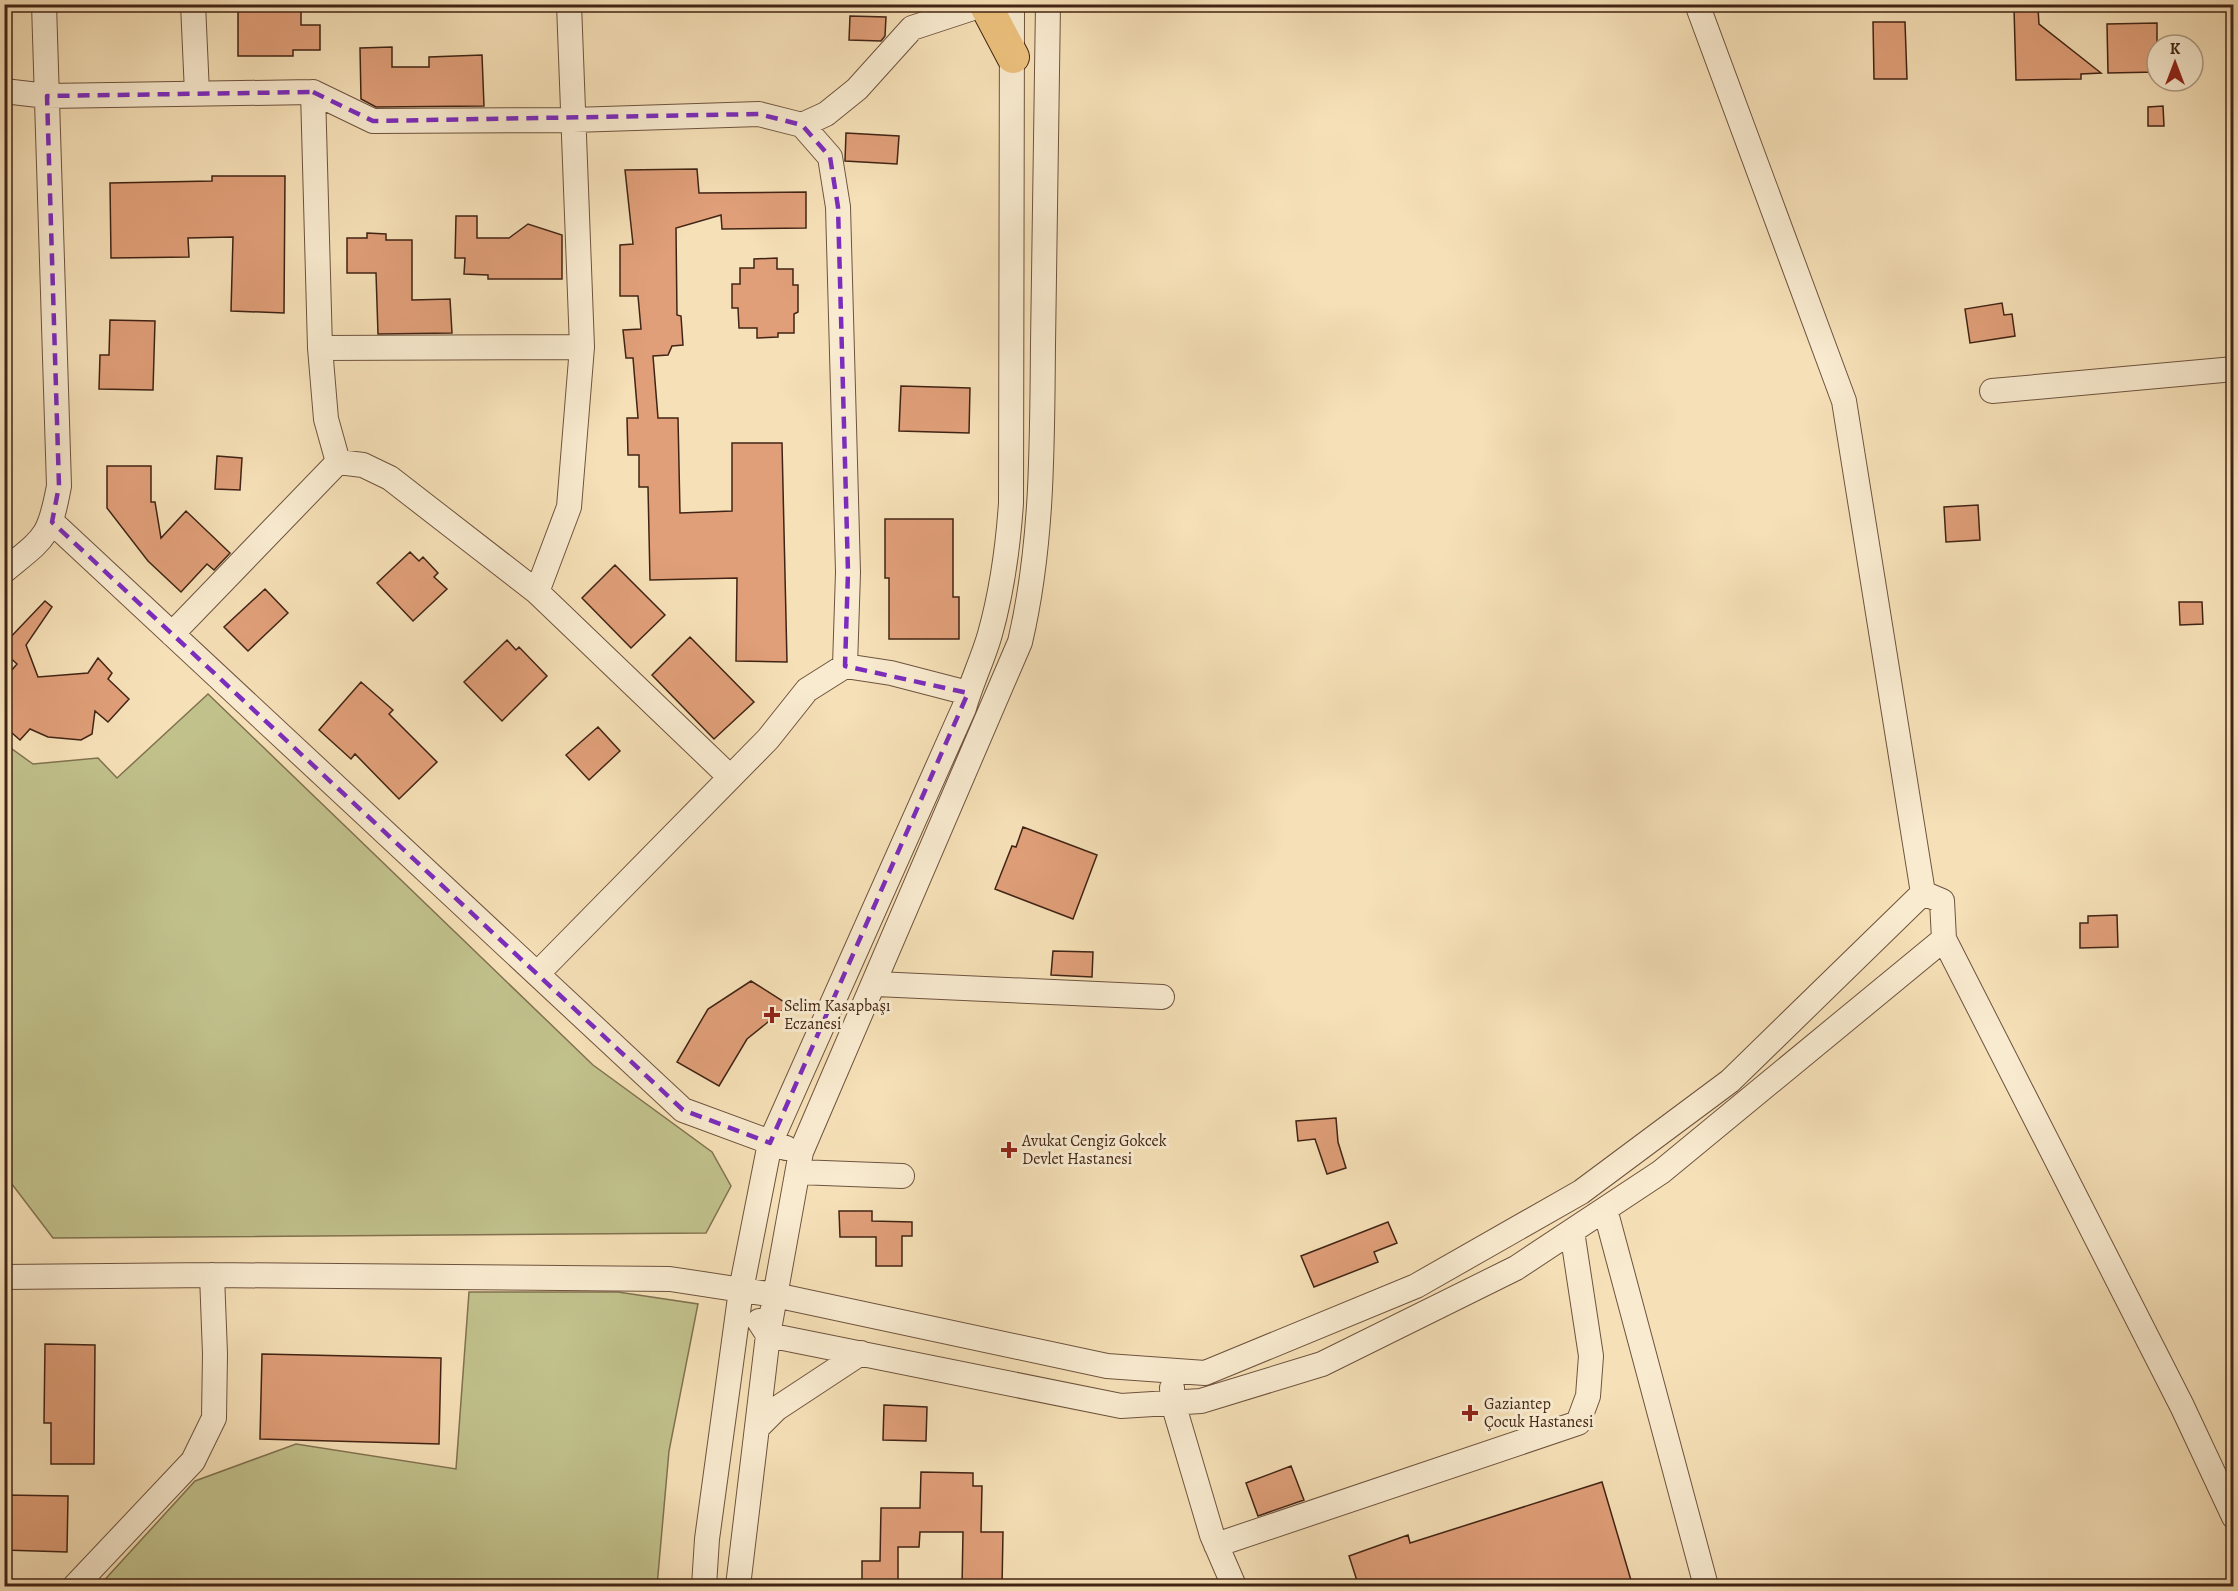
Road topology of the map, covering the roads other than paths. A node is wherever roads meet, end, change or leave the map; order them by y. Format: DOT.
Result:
graph roads {
  1 [pos="44,4"];
  2 [pos="193,4"];
  3 [pos="569,4"];
  4 [pos="985,4"];
  5 [pos="1012,4"];
  6 [pos="1048,4"];
  7 [pos="1697,4"];
  8 [pos="1012,57"];
  9 [pos="4,91"];
  10 [pos="313,92"];
  11 [pos="197,93"];
  12 [pos="47,96"];
  13 [pos="573,120"];
  14 [pos="802,125"];
  15 [pos="582,347"];
  16 [pos="320,348"];
  17 [pos="2234,369"];
  18 [pos="1992,391"];
  19 [pos="338,462"];
  20 [pos="52,522"];
  21 [pos="4,571"];
  22 [pos="537,592"];
  23 [pos="172,634"];
  24 [pos="844,666"];
  25 [pos="968,693"];
  26 [pos="730,777"];
  27 [pos="1923,893"];
  28 [pos="1944,939"];
  29 [pos="537,974"];
  30 [pos="876,984"];
  31 [pos="1162,997"];
  32 [pos="770,1143"];
  33 [pos="800,1162"];
  34 [pos="902,1176"];
  35 [pos="1605,1209"];
  36 [pos="1572,1231"];
  37 [pos="212,1275"];
  38 [pos="4,1277"];
  39 [pos="741,1290"];
  40 [pos="775,1295"];
  41 [pos="768,1335"];
  42 [pos="861,1353"];
  43 [pos="1171,1370"];
  44 [pos="1173,1403"];
  45 [pos="758,1427"];
  46 [pos="2234,1517"];
  47 [pos="1216,1545"];
  48 [pos="75,1587"];
  49 [pos="704,1587"];
  50 [pos="738,1587"];
  51 [pos="1234,1587"];
  52 [pos="1706,1587"];
  1 -- 12 [label="street"];
  2 -- 11 [label="street"];
  3 -- 13 [label="street"];
  4 -- 8 [label="main road"];
  4 -- 14 [label="street"];
  5 -- 8 [label="street"];
  6 -- 30 [label="street"];
  7 -- 27 [label="street"];
  8 -- 25 [label="street"];
  9 -- 12 [label="street"];
  10 -- 11 [label="street"];
  10 -- 13 [label="street"];
  10 -- 16 [label="street"];
  11 -- 12 [label="street"];
  12 -- 20 [label="street"];
  13 -- 14 [label="street"];
  13 -- 15 [label="street"];
  14 -- 24 [label="street"];
  15 -- 16 [label="street"];
  15 -- 22 [label="street"];
  16 -- 19 [label="street"];
  17 -- 18 [label="street"];
  19 -- 22 [label="street"];
  19 -- 23 [label="street"];
  20 -- 21 [label="street"];
  20 -- 23 [label="street"];
  22 -- 26 [label="street"];
  23 -- 29 [label="street"];
  24 -- 25 [label="street"];
  24 -- 26 [label="street"];
  25 -- 32 [label="street"];
  26 -- 29 [label="street"];
  27 -- 28 [label="street"];
  27 -- 43 [label="street"];
  28 -- 35 [label="street"];
  28 -- 46 [label="street"];
  29 -- 32 [label="street"];
  30 -- 31 [label="street"];
  30 -- 33 [label="street"];
  32 -- 33 [label="street"];
  32 -- 39 [label="street"];
  33 -- 34 [label="street"];
  33 -- 40 [label="street"];
  35 -- 36 [label="street"];
  35 -- 52 [label="street"];
  36 -- 44 [label="street"];
  36 -- 47 [label="street"];
  37 -- 38 [label="street"];
  37 -- 39 [label="street"];
  37 -- 48 [label="street"];
  39 -- 40 [label="street"];
  39 -- 41 [label="street"];
  39 -- 49 [label="street"];
  40 -- 41 [label="street"];
  40 -- 43 [label="street"];
  41 -- 42 [label="street"];
  41 -- 45 [label="street"];
  42 -- 44 [label="street"];
  42 -- 45 [label="street"];
  43 -- 44 [label="street"];
  44 -- 47 [label="street"];
  45 -- 50 [label="street"];
  47 -- 51 [label="street"];
}
